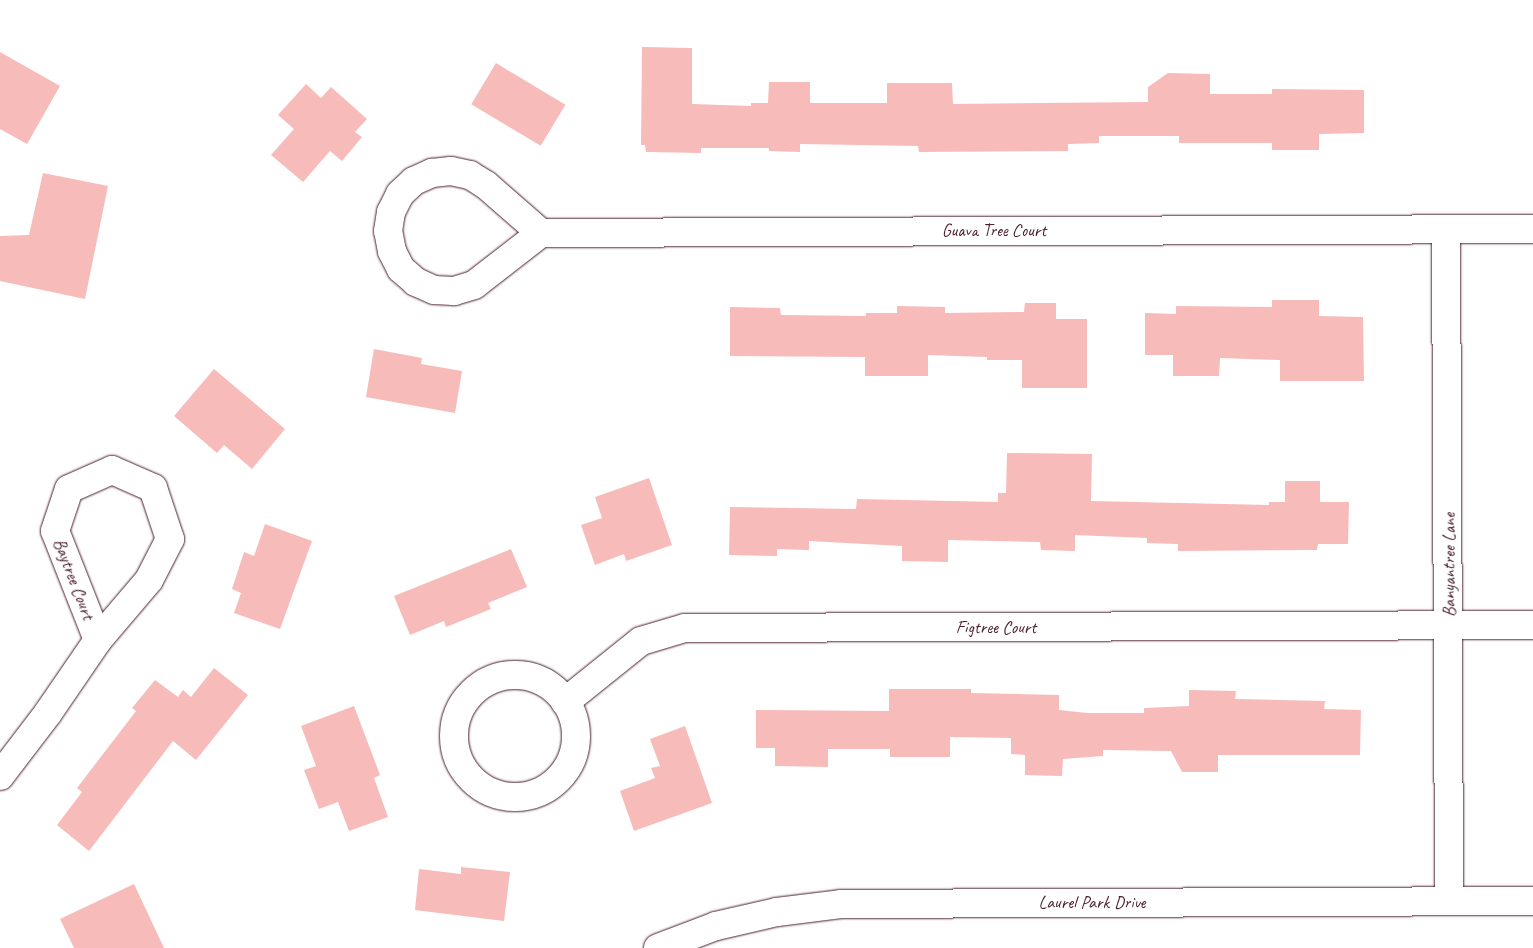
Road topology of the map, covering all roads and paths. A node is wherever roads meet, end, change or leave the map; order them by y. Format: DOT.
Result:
graph roads {
  1 [pos="1533,229"];
  2 [pos="1446,230"];
  3 [pos="541,233"];
  4 [pos="1450,625"];
  5 [pos="1533,625"];
  6 [pos="98,640"];
  7 [pos="566,702"];
  8 [pos="0,776"];
  9 [pos="1449,900"];
  10 [pos="1533,901"];
  11 [pos="658,948"];
  1 -- 2 [label="street, Guava Tree Court"];
  2 -- 3 [label="street, Guava Tree Court"];
  2 -- 4 [label="street, Banyantree Lane"];
  3 -- 3 [label="street"];
  4 -- 5 [label="street, Figtree Court"];
  4 -- 7 [label="street, Figtree Court"];
  4 -- 9 [label="street, Banyantree Lane"];
  6 -- 6 [label="street, Baytree Court"];
  6 -- 8 [label="street, Baytree Court"];
  7 -- 7 [label="street"];
  9 -- 10 [label="street, Laurel Park Drive"];
  9 -- 11 [label="street, Laurel Park Drive"];
}
